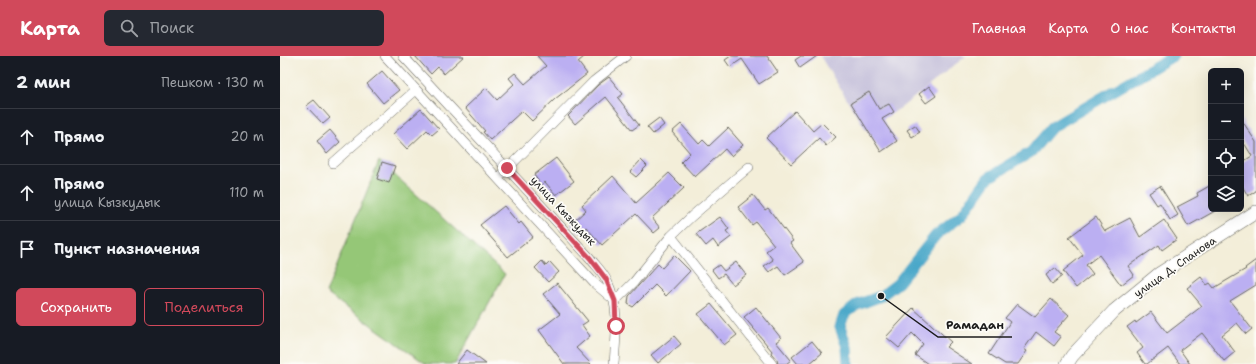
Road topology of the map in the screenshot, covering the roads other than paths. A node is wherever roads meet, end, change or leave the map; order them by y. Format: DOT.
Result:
graph roads {
  1 [pos="403,56"];
  2 [pos="626,56"];
  3 [pos="388,57"];
  4 [pos="416,90"];
  5 [pos="333,163"];
  6 [pos="749,167"];
  7 [pos="507,168"];
  8 [pos="498,179"];
  9 [pos="1256,212"];
  10 [pos="671,236"];
  11 [pos="615,301"];
  12 [pos="614,364"];
  13 [pos="772,364"];
  14 [pos="1066,364"];
  1 -- 7 [label="street, улица Кызкудык"];
  2 -- 7 [label="street"];
  3 -- 4 [label="street"];
  4 -- 5 [label="street"];
  4 -- 8 [label="street"];
  6 -- 10 [label="street"];
  7 -- 8 [label="street"];
  7 -- 11 [label="street, улица Кызкудык"];
  8 -- 11 [label="street"];
  9 -- 14 [label="main road, улица Д. Спанова"];
  10 -- 11 [label="street"];
  10 -- 13 [label="street"];
  11 -- 12 [label="street, улица Кызкудык"];
}
